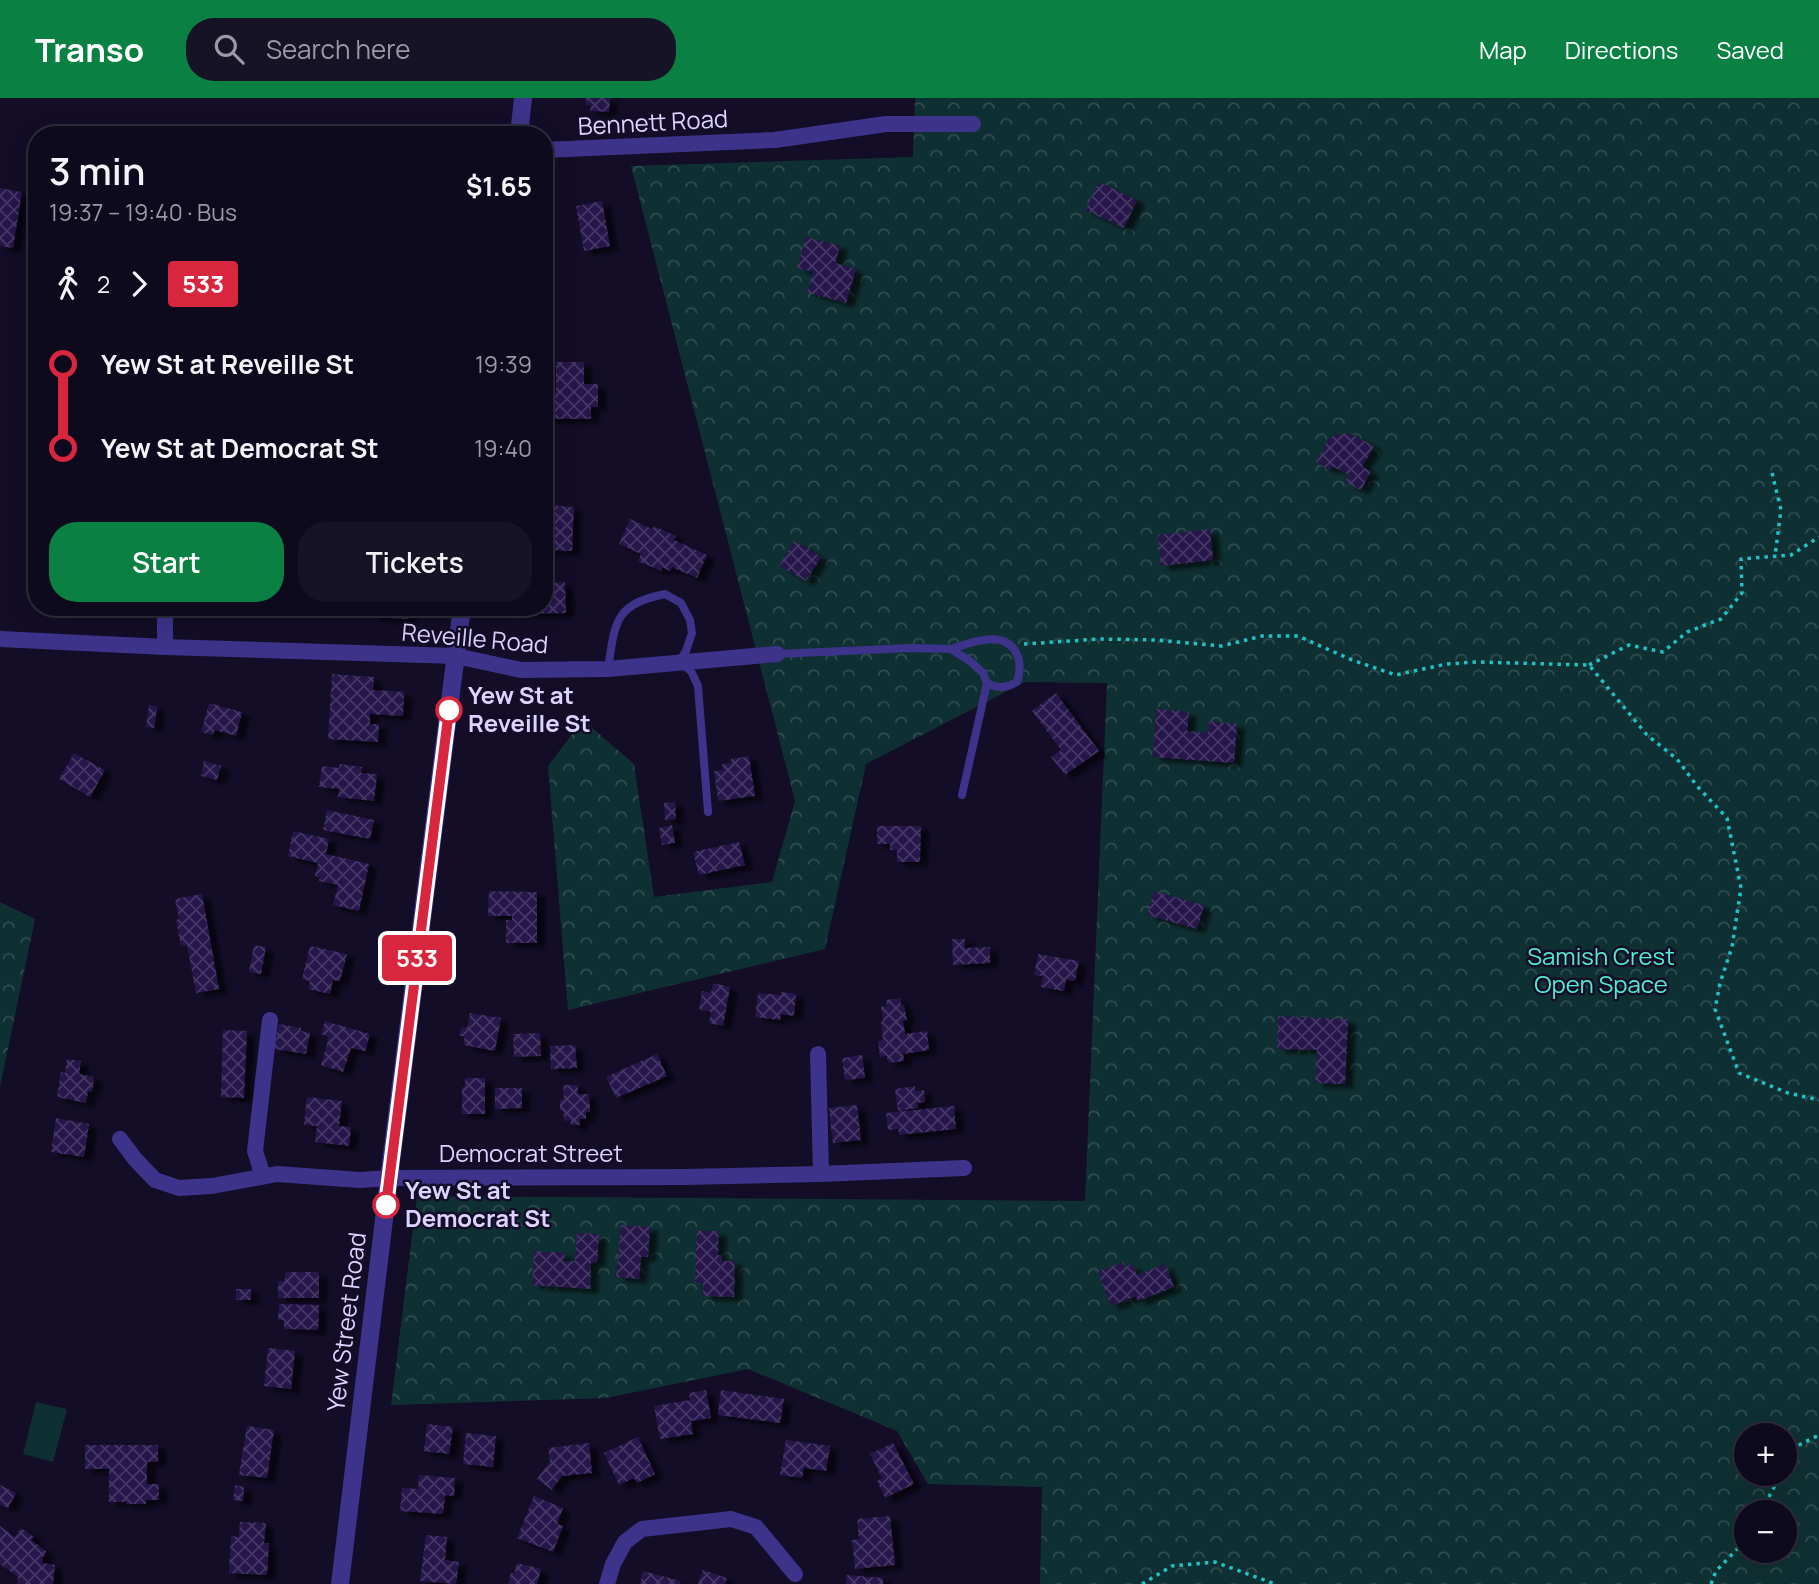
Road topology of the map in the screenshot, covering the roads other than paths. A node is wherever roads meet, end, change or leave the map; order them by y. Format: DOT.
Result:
graph roads {
  1 [pos="523,98"];
  2 [pos="973,124"];
  3 [pos="520,126"];
  4 [pos="553,150"];
  5 [pos="165,616"];
  6 [pos="461,616"];
  7 [pos="0,639"];
  8 [pos="165,647"];
  9 [pos="951,649"];
  10 [pos="777,654"];
  11 [pos="456,656"];
  12 [pos="679,662"];
  13 [pos="608,669"];
  14 [pos="987,682"];
  15 [pos="962,795"];
  16 [pos="708,812"];
  17 [pos="270,1020"];
  18 [pos="818,1054"];
  19 [pos="120,1139"];
  20 [pos="964,1168"];
  21 [pos="821,1174"];
  22 [pos="263,1177"];
  23 [pos="389,1178"];
  24 [pos="795,1573"];
  25 [pos="340,1584"];
  26 [pos="607,1584"];
  1 -- 3 [label="street"];
  2 -- 4 [label="street, Bennett Road"];
  5 -- 8 [label="street"];
  6 -- 11 [label="street, Yew Street Road"];
  7 -- 8 [label="street, Reveille Road"];
  8 -- 11 [label="street, Reveille Road"];
  9 -- 10 [label="lane"];
  9 -- 14 [label="lane"];
  9 -- 14 [label="lane"];
  10 -- 12 [label="street, Reveille Road"];
  11 -- 13 [label="street, Reveille Road"];
  11 -- 23 [label="street, Yew Street Road"];
  12 -- 13 [label="street, Reveille Road"];
  12 -- 13 [label="lane"];
  12 -- 16 [label="lane"];
  14 -- 15 [label="lane"];
  17 -- 22 [label="street"];
  18 -- 21 [label="street"];
  19 -- 22 [label="street, Democrat Street"];
  20 -- 21 [label="street, Democrat Street"];
  21 -- 23 [label="street, Democrat Street"];
  22 -- 23 [label="street, Democrat Street"];
  23 -- 25 [label="street, Yew Street Road"];
  24 -- 26 [label="street"];
}
